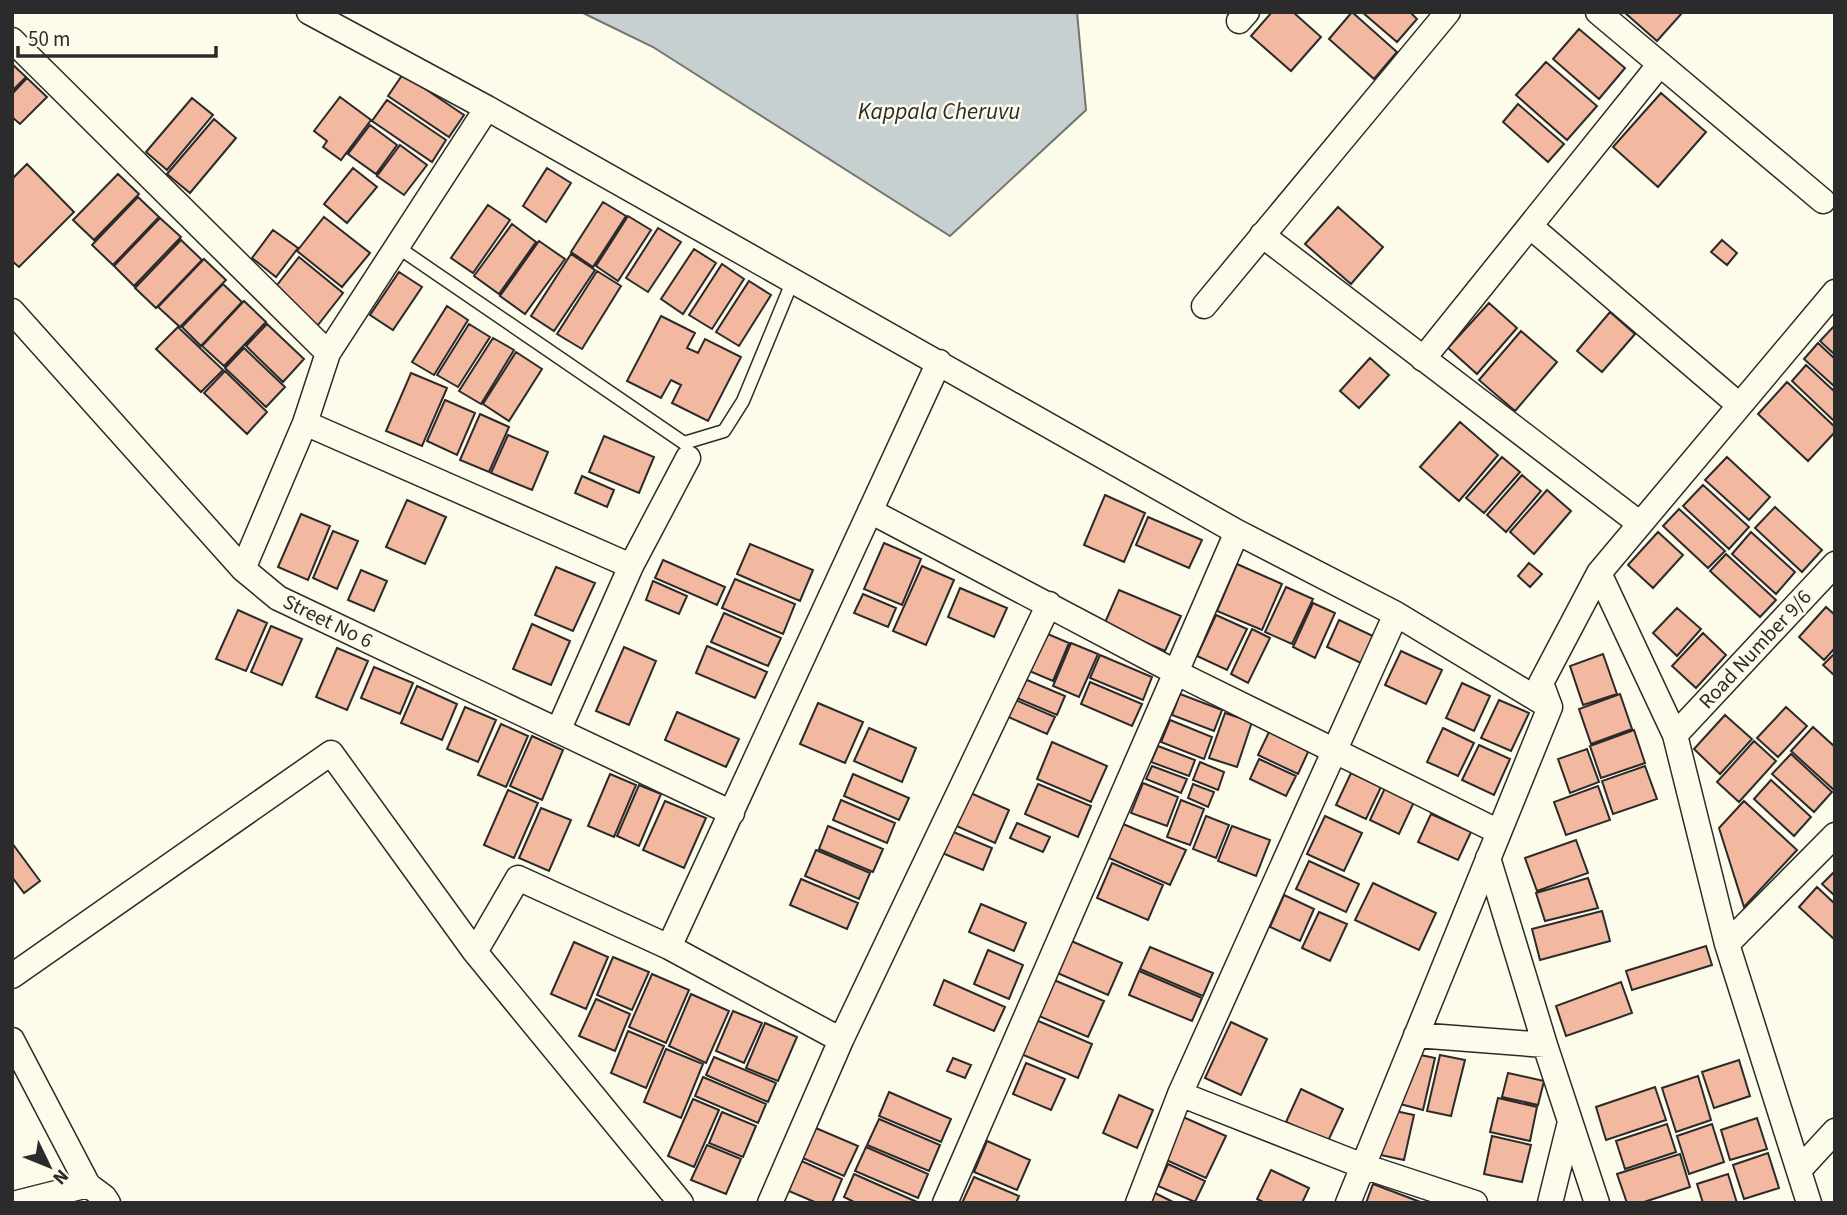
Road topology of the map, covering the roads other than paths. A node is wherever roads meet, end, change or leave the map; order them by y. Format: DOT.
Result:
graph roads {
  1 [pos="309,12"];
  2 [pos="1448,12"];
  3 [pos="1598,12"];
  4 [pos="12,40"];
  5 [pos="1660,64"];
  6 [pos="487,108"];
  7 [pos="1823,201"];
  8 [pos="1530,226"];
  9 [pos="1262,235"];
  10 [pos="396,246"];
  11 [pos="793,280"];
  12 [pos="1835,292"];
  13 [pos="1204,306"];
  14 [pos="12,311"];
  15 [pos="328,354"];
  16 [pos="1423,359"];
  17 [pos="939,362"];
  18 [pos="1739,405"];
  19 [pos="305,423"];
  20 [pos="688,458"];
  21 [pos="870,511"];
  22 [pos="1639,523"];
  23 [pos="1237,532"];
  24 [pos="631,566"];
  25 [pos="243,569"];
  26 [pos="1599,573"];
  27 [pos="1831,576"];
  28 [pos="1049,604"];
  29 [pos="1396,614"];
  30 [pos="1175,671"];
  31 [pos="1550,707"];
  32 [pos="558,731"];
  33 [pos="1675,735"];
  34 [pos="1335,751"];
  35 [pos="732,813"];
  36 [pos="1499,832"];
  37 [pos="1835,835"];
  38 [pos="1488,858"];
  39 [pos="1727,944"];
  40 [pos="669,947"];
  41 [pos="475,952"];
  42 [pos="12,976"];
  43 [pos="1416,1035"];
  44 [pos="12,1040"];
  45 [pos="841,1040"];
  46 [pos="1545,1045"];
  47 [pos="1180,1094"];
  48 [pos="1570,1121"];
  49 [pos="1835,1131"];
  50 [pos="1363,1166"];
  51 [pos="1799,1170"];
  52 [pos="88,1185"];
  53 [pos="17,1203"];
  54 [pos="108,1203"];
  55 [pos="681,1203"];
  56 [pos="770,1203"];
  57 [pos="945,1203"];
  58 [pos="1138,1203"];
  59 [pos="1348,1203"];
  60 [pos="1475,1203"];
  61 [pos="1550,1203"];
  62 [pos="1597,1203"];
  63 [pos="1809,1203"];
  1 -- 6 [label="street"];
  2 -- 9 [label="street"];
  3 -- 5 [label="street"];
  4 -- 15 [label="street"];
  5 -- 7 [label="street"];
  5 -- 8 [label="street"];
  6 -- 10 [label="street"];
  6 -- 11 [label="street"];
  8 -- 16 [label="street"];
  8 -- 18 [label="street"];
  9 -- 13 [label="street"];
  9 -- 16 [label="street"];
  10 -- 11 [label="lane"];
  10 -- 15 [label="street"];
  11 -- 17 [label="street"];
  12 -- 18 [label="street"];
  14 -- 25 [label="street, Street No 6"];
  15 -- 19 [label="street"];
  16 -- 22 [label="street"];
  17 -- 21 [label="street"];
  17 -- 23 [label="street"];
  18 -- 22 [label="street"];
  19 -- 24 [label="street"];
  19 -- 25 [label="street"];
  20 -- 24 [label="street"];
  21 -- 28 [label="street"];
  21 -- 35 [label="street"];
  22 -- 26 [label="street"];
  23 -- 29 [label="street"];
  23 -- 30 [label="street"];
  24 -- 32 [label="street"];
  25 -- 32 [label="street, Street No 6"];
  26 -- 31 [label="street"];
  26 -- 33 [label="street"];
  27 -- 33 [label="street, Road Number 9/6"];
  28 -- 30 [label="street"];
  28 -- 45 [label="street"];
  29 -- 31 [label="street"];
  29 -- 34 [label="street"];
  30 -- 34 [label="street"];
  30 -- 57 [label="street"];
  31 -- 36 [label="street"];
  32 -- 35 [label="street, Street No 6"];
  33 -- 39 [label="street"];
  34 -- 36 [label="street"];
  34 -- 47 [label="street"];
  35 -- 40 [label="street"];
  36 -- 38 [label="street"];
  37 -- 39 [label="street"];
  38 -- 43 [label="street"];
  38 -- 46 [label="street"];
  39 -- 51 [label="street"];
  40 -- 41 [label="street"];
  40 -- 45 [label="street"];
  41 -- 42 [label="street"];
  41 -- 55 [label="street"];
  43 -- 46 [label="street"];
  43 -- 50 [label="street"];
  44 -- 52 [label="street"];
  45 -- 56 [label="street"];
  46 -- 48 [label="street"];
  47 -- 50 [label="street"];
  47 -- 58 [label="street"];
  48 -- 61 [label="street"];
  48 -- 62 [label="street"];
  49 -- 51 [label="street"];
  50 -- 59 [label="street"];
  50 -- 60 [label="street"];
  51 -- 63 [label="street"];
  52 -- 53 [label="street"];
  52 -- 54 [label="street"];
}
